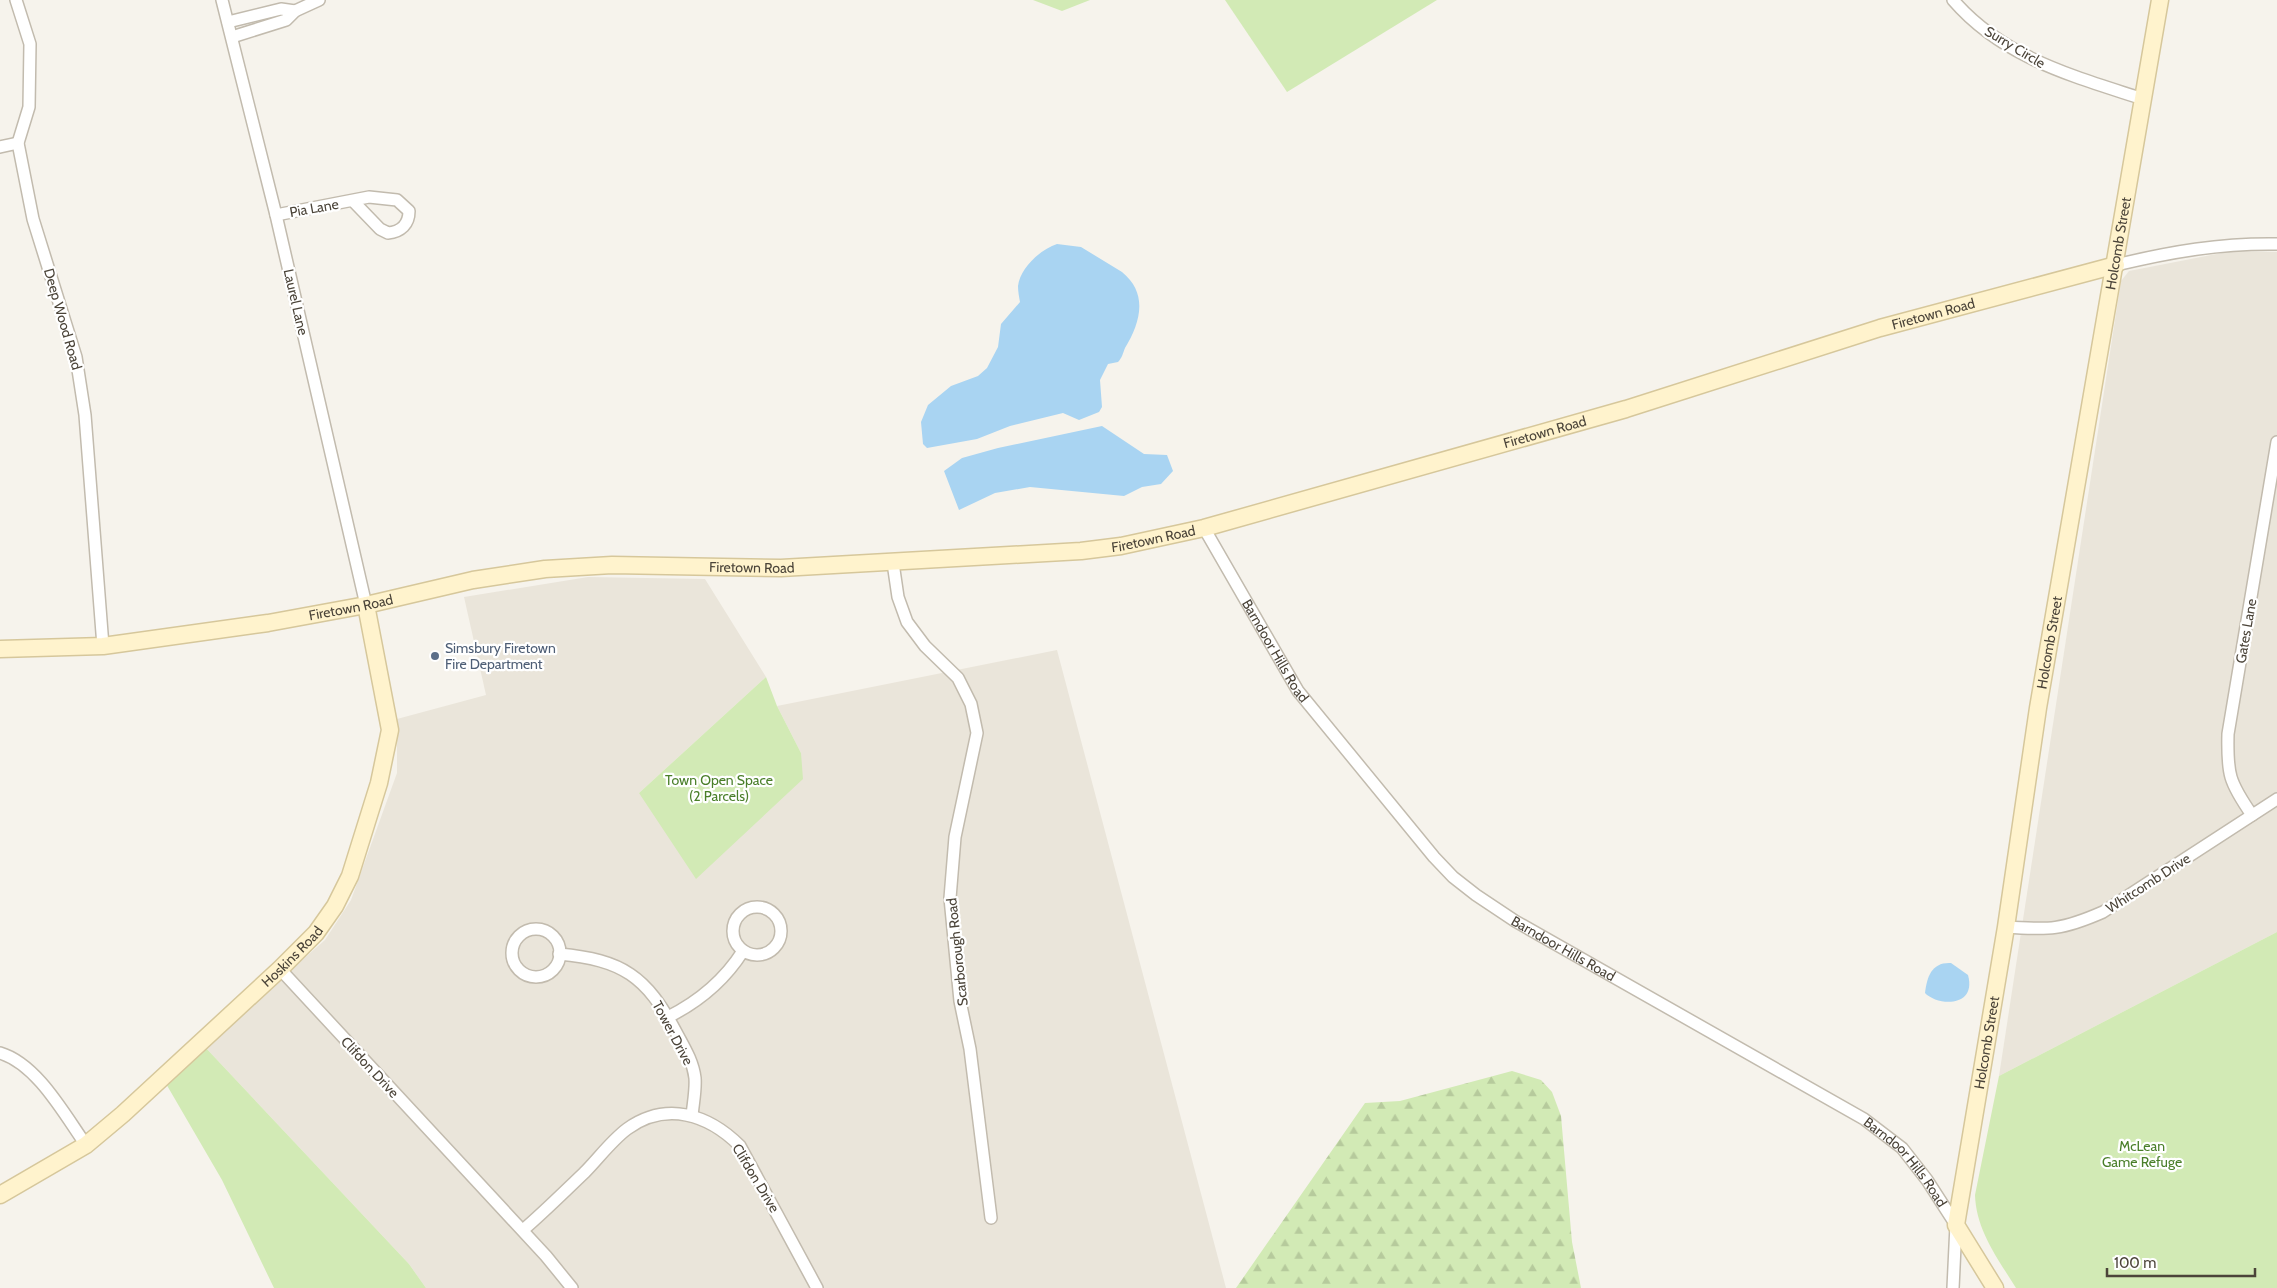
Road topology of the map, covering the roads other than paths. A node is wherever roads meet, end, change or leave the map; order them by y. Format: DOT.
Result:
graph roads {
  1 [pos="16,0"];
  2 [pos="222,0"];
  3 [pos="319,0"];
  4 [pos="1953,0"];
  5 [pos="2160,0"];
  6 [pos="295,11"];
  7 [pos="228,22"];
  8 [pos="232,38"];
  9 [pos="2143,99"];
  10 [pos="18,143"];
  11 [pos="0,147"];
  12 [pos="353,201"];
  13 [pos="276,215"];
  14 [pos="2277,244"];
  15 [pos="2116,264"];
  16 [pos="2277,442"];
  17 [pos="1204,528"];
  18 [pos="893,563"];
  19 [pos="366,605"];
  20 [pos="103,646"];
  21 [pos="0,649"];
  22 [pos="2277,798"];
  23 [pos="2252,815"];
  24 [pos="2006,928"];
  25 [pos="744,951"];
  26 [pos="559,954"];
  27 [pos="280,969"];
  28 [pos="668,1017"];
  29 [pos="0,1053"];
  30 [pos="692,1116"];
  31 [pos="86,1145"];
  32 [pos="0,1195"];
  33 [pos="991,1218"];
  34 [pos="1956,1225"];
  35 [pos="523,1230"];
  36 [pos="572,1288"];
  37 [pos="817,1288"];
  38 [pos="1953,1288"];
  39 [pos="1995,1288"];
  1 -- 10 [label="street"];
  2 -- 7 [label="street, Laurel Lane"];
  3 -- 6 [label="street"];
  4 -- 9 [label="street, Surry Circle"];
  5 -- 9 [label="street, Holcomb Street"];
  6 -- 7 [label="street"];
  6 -- 8 [label="street"];
  7 -- 8 [label="street, Laurel Lane"];
  8 -- 13 [label="street, Laurel Lane"];
  9 -- 15 [label="street, Holcomb Street"];
  10 -- 11 [label="street"];
  10 -- 20 [label="street, Deep Wood Road"];
  12 -- 12 [label="street, Pia Lane"];
  12 -- 13 [label="street, Pia Lane"];
  13 -- 19 [label="street, Laurel Lane"];
  14 -- 15 [label="street, Firetown Road"];
  15 -- 17 [label="street, Firetown Road"];
  15 -- 24 [label="street, Holcomb Street"];
  16 -- 23 [label="street, Gates Lane"];
  17 -- 18 [label="street, Firetown Road"];
  17 -- 34 [label="street, Barndoor Hills Road"];
  18 -- 19 [label="street, Firetown Road"];
  18 -- 33 [label="street, Scarborough Road"];
  19 -- 20 [label="street, Firetown Road"];
  19 -- 27 [label="street, Hoskins Road"];
  20 -- 21 [label="street, Firetown Road"];
  22 -- 23 [label="street, Whitcomb Drive"];
  23 -- 24 [label="street, Whitcomb Drive"];
  24 -- 34 [label="street, Holcomb Street"];
  25 -- 25 [label="street"];
  25 -- 28 [label="street"];
  26 -- 26 [label="street"];
  26 -- 28 [label="street, Tower Drive"];
  27 -- 31 [label="street, Hoskins Road"];
  27 -- 35 [label="street, Clifdon Drive"];
  28 -- 30 [label="street, Tower Drive"];
  29 -- 31 [label="street"];
  30 -- 35 [label="street, Clifdon Drive"];
  30 -- 37 [label="street, Clifdon Drive"];
  31 -- 32 [label="street, Hoskins Road"];
  34 -- 38 [label="street, Holcomb Street"];
  34 -- 39 [label="street, Barndoor Hills Road"];
  35 -- 36 [label="street, Clifdon Drive"];
}
